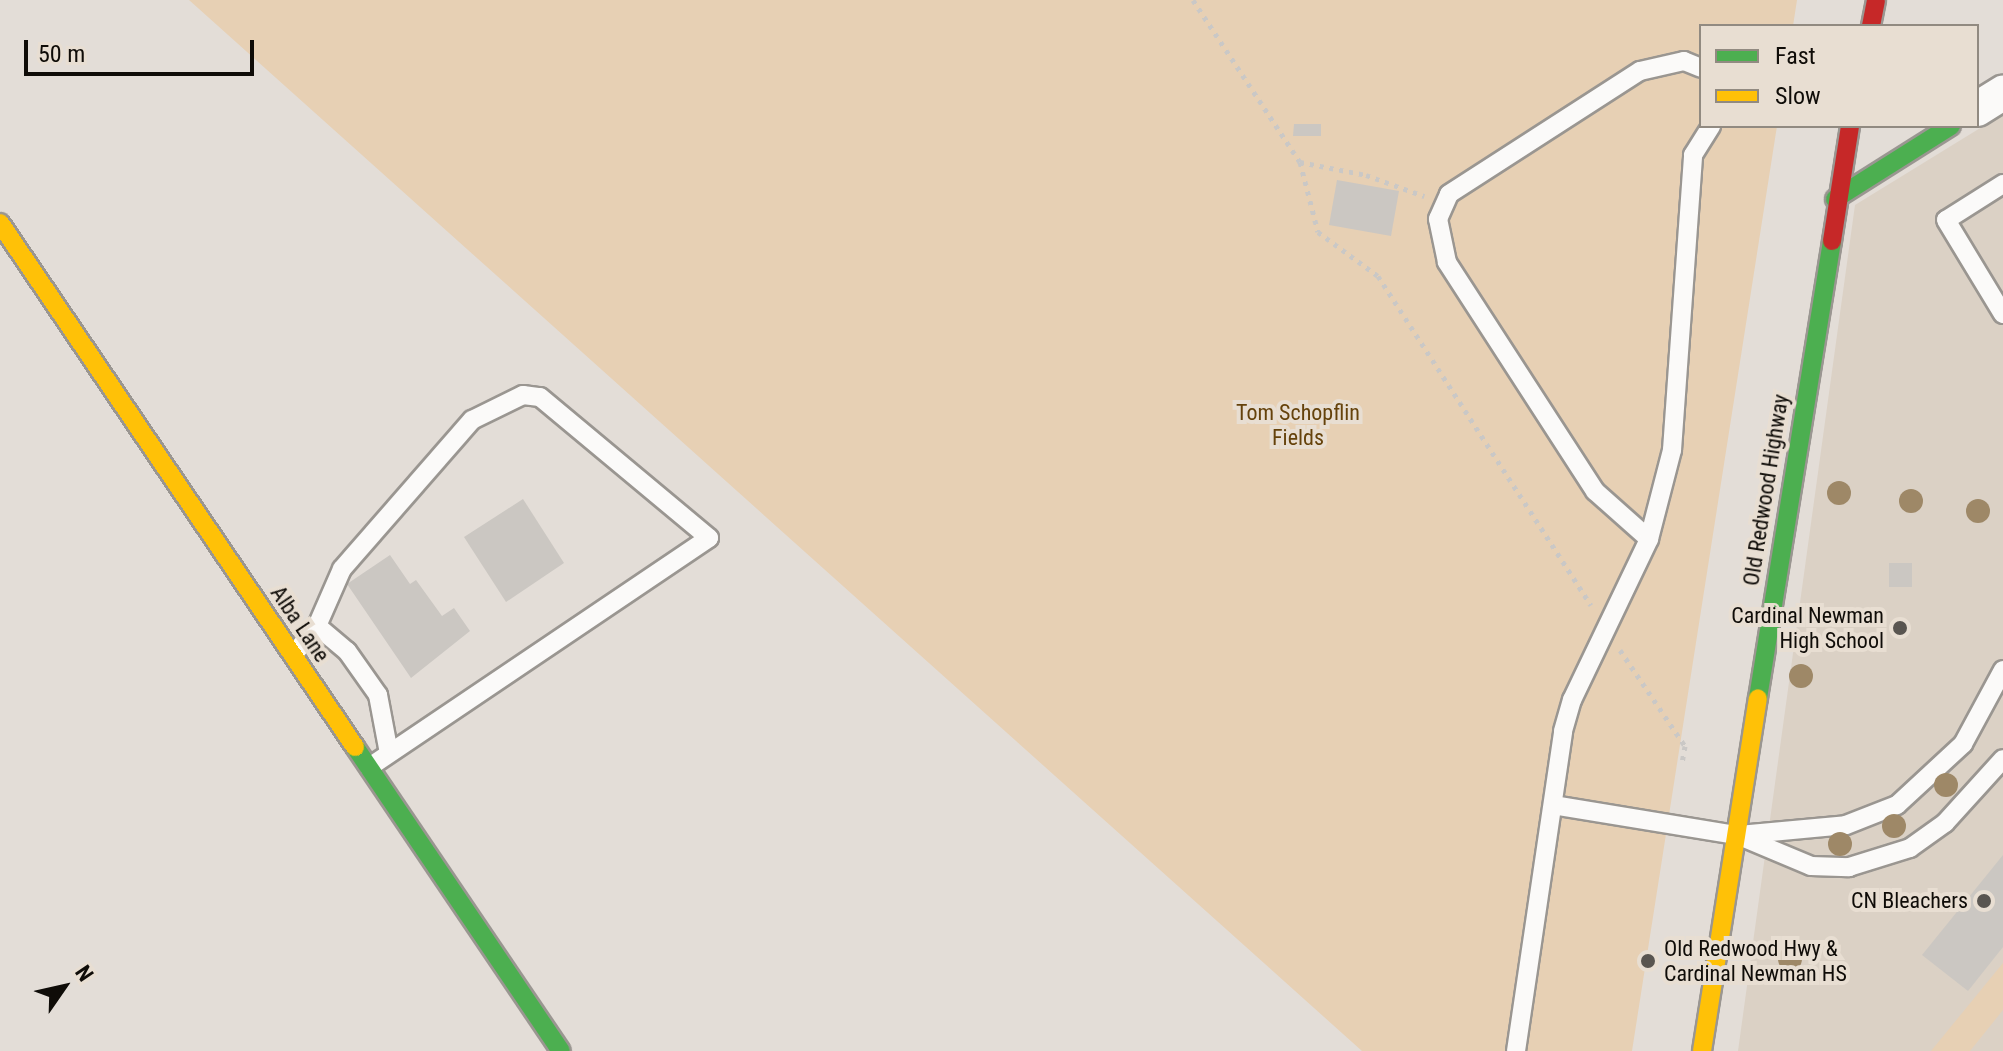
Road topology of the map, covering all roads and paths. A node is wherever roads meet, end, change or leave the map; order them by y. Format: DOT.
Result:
graph roads {
  1 [pos="1193,0"];
  2 [pos="1876,0"];
  3 [pos="1871,24"];
  4 [pos="1699,67"];
  5 [pos="2003,93"];
  6 [pos="1979,108"];
  7 [pos="1710,128"];
  8 [pos="1850,128"];
  9 [pos="1948,128"];
  10 [pos="1300,162"];
  11 [pos="2003,184"];
  12 [pos="1835,199"];
  13 [pos="1444,203"];
  14 [pos="0,223"];
  15 [pos="2003,314"];
  16 [pos="1649,539"];
  17 [pos="317,626"];
  18 [pos="1607,630"];
  19 [pos="293,655"];
  20 [pos="2003,670"];
  21 [pos="389,753"];
  22 [pos="2003,759"];
  23 [pos="1682,763"];
  24 [pos="369,767"];
  25 [pos="1553,805"];
  26 [pos="1737,835"];
  27 [pos="561,1051"];
  28 [pos="1516,1051"];
  29 [pos="1702,1051"];
  1 -- 10 [label="path"];
  2 -- 3 [label="street"];
  4 -- 13 [label="lane"];
  5 -- 6 [label="street"];
  7 -- 16 [label="lane"];
  8 -- 12 [label="street, Old Redwood Highway"];
  9 -- 12 [label="street"];
  10 -- 13 [label="path"];
  10 -- 18 [label="path"];
  11 -- 15 [label="lane"];
  12 -- 26 [label="street, Old Redwood Highway"];
  13 -- 16 [label="lane"];
  14 -- 19 [label="street, Alba Lane"];
  16 -- 18 [label="lane"];
  17 -- 19 [label="lane"];
  17 -- 21 [label="lane"];
  17 -- 21 [label="lane"];
  18 -- 23 [label="path"];
  18 -- 25 [label="lane"];
  19 -- 24 [label="street, Alba Lane"];
  20 -- 26 [label="lane"];
  21 -- 24 [label="lane"];
  22 -- 26 [label="lane"];
  24 -- 27 [label="street, Alba Lane"];
  25 -- 26 [label="lane"];
  25 -- 28 [label="lane"];
  26 -- 29 [label="street, Old Redwood Highway"];
}
